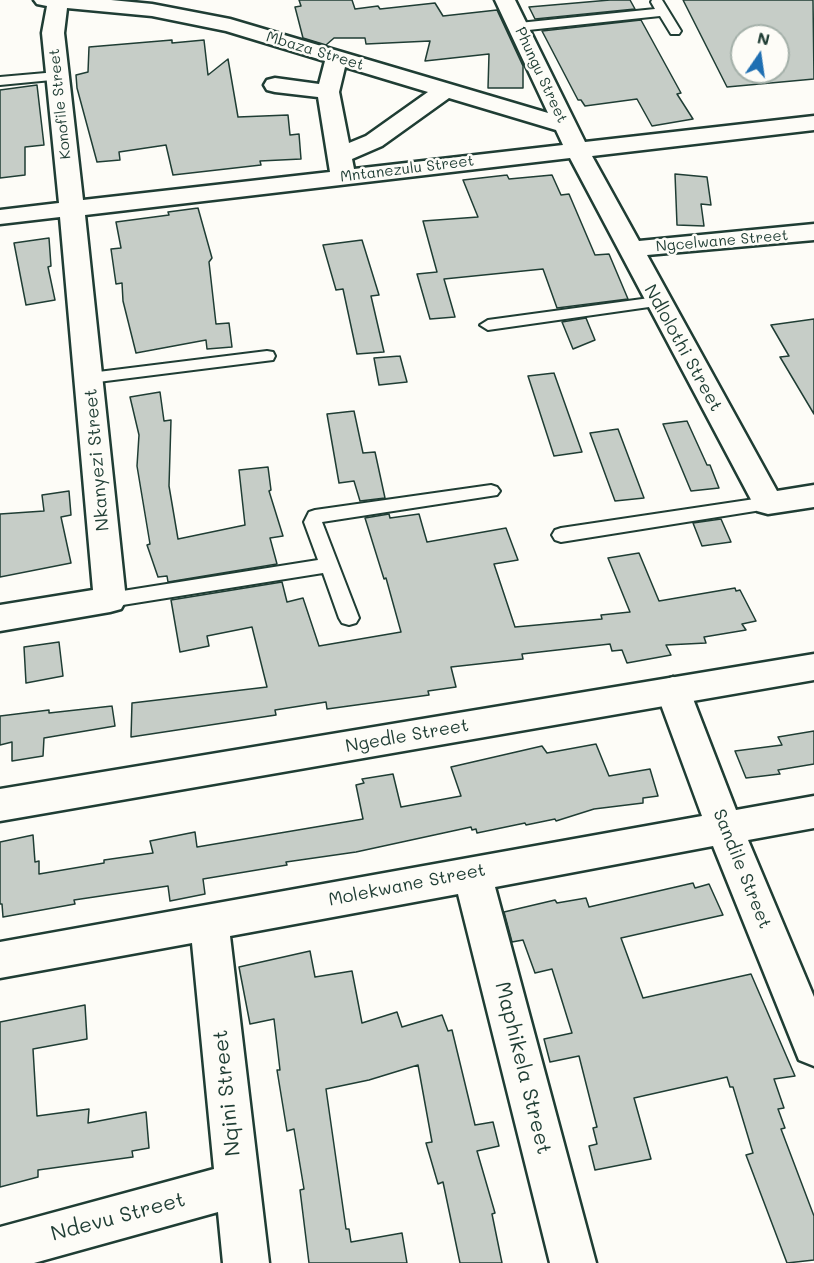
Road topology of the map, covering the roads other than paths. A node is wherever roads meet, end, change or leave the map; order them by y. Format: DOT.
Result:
graph roads {
  1 [pos="54,0"];
  2 [pos="505,0"];
  3 [pos="655,0"];
  4 [pos="663,12"];
  5 [pos="519,27"];
  6 [pos="675,31"];
  7 [pos="337,57"];
  8 [pos="57,76"];
  9 [pos="0,81"];
  10 [pos="275,85"];
  11 [pos="445,90"];
  12 [pos="327,92"];
  13 [pos="814,123"];
  14 [pos="566,126"];
  15 [pos="577,150"];
  16 [pos="341,166"];
  17 [pos="71,208"];
  18 [pos="0,217"];
  19 [pos="814,232"];
  20 [pos="630,249"];
  21 [pos="657,302"];
  22 [pos="488,326"];
  23 [pos="267,356"];
  24 [pos="90,378"];
  25 [pos="491,491"];
  26 [pos="814,496"];
  27 [pos="768,503"];
  28 [pos="561,535"];
  29 [pos="328,565"];
  30 [pos="110,600"];
  31 [pos="0,618"];
  32 [pos="350,618"];
  33 [pos="814,667"];
  34 [pos="673,691"];
  35 [pos="0,805"];
  36 [pos="814,812"];
  37 [pos="724,827"];
  38 [pos="472,873"];
  39 [pos="209,922"];
  40 [pos="0,960"];
  41 [pos="814,1046"];
  42 [pos="236,1185"];
  43 [pos="0,1250"];
  44 [pos="246,1263"];
  45 [pos="573,1263"];
  1 -- 7 [label="street, Mbaza Street"];
  1 -- 8 [label="street, Konofile Street"];
  2 -- 5 [label="street, Phungu Street"];
  3 -- 4 [label="lane"];
  4 -- 5 [label="lane"];
  4 -- 6 [label="lane"];
  5 -- 14 [label="street, Phungu Street"];
  7 -- 11 [label="street, Mbaza Street"];
  7 -- 12 [label="street"];
  8 -- 9 [label="lane"];
  8 -- 17 [label="street, Konofile Street"];
  10 -- 12 [label="street"];
  11 -- 14 [label="street, Mbaza Street"];
  11 -- 16 [label="street"];
  12 -- 16 [label="street"];
  13 -- 15 [label="street, Mntanezulu Street"];
  14 -- 15 [label="street, Phungu Street"];
  15 -- 16 [label="street, Mntanezulu Street"];
  15 -- 20 [label="street, Ndlolothi Street"];
  16 -- 17 [label="street, Mntanezulu Street"];
  17 -- 18 [label="street, Mntanezulu Street"];
  17 -- 24 [label="street, Nkanyezi Street"];
  19 -- 20 [label="street, Ngcelwane Street"];
  20 -- 21 [label="street, Ndlolothi Street"];
  21 -- 22 [label="lane"];
  21 -- 27 [label="street, Ndlolothi Street"];
  23 -- 24 [label="lane"];
  24 -- 30 [label="street, Nkanyezi Street"];
  25 -- 29 [label="lane"];
  26 -- 27 [label="street"];
  27 -- 28 [label="lane"];
  29 -- 30 [label="lane"];
  29 -- 32 [label="lane"];
  30 -- 31 [label="street"];
  33 -- 34 [label="street, Ngedle Street"];
  34 -- 35 [label="street, Ngedle Street"];
  34 -- 37 [label="street, Sandile Street"];
  36 -- 37 [label="street, Molekwane Street"];
  37 -- 38 [label="street, Molekwane Street"];
  37 -- 41 [label="street, Sandile Street"];
  38 -- 39 [label="street, Molekwane Street"];
  38 -- 45 [label="street, Maphikela Street"];
  39 -- 40 [label="street, Molekwane Street"];
  39 -- 42 [label="street, Nqini Street"];
  42 -- 43 [label="street, Ndevu Street"];
  42 -- 44 [label="street, Nqini Street"];
}
